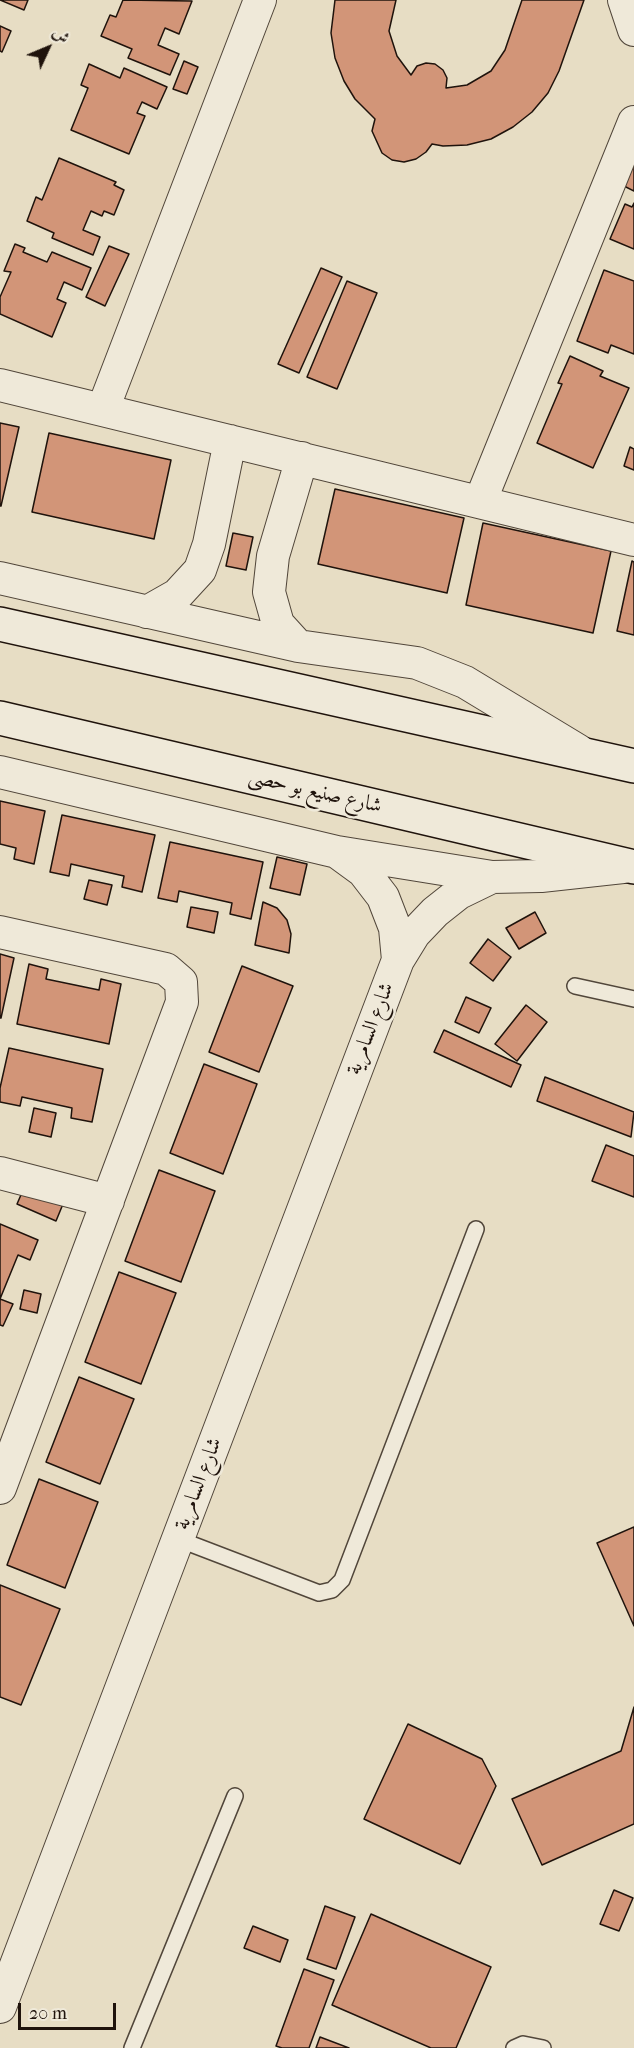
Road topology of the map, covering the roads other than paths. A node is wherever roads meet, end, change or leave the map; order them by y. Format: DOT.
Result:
graph roads {
  1 [pos="260,0"];
  2 [pos="624,0"];
  3 [pos="634,30"];
  4 [pos="634,122"];
  5 [pos="0,385"];
  6 [pos="102,410"];
  7 [pos="230,441"];
  8 [pos="302,458"];
  9 [pos="480,502"];
  10 [pos="634,540"];
  11 [pos="0,578"];
  12 [pos="147,612"];
  13 [pos="0,624"];
  14 [pos="298,646"];
  15 [pos="0,718"];
  16 [pos="585,755"];
  17 [pos="634,766"];
  18 [pos="0,772"];
  19 [pos="337,852"];
  20 [pos="632,867"];
  21 [pos="492,877"];
  22 [pos="0,932"];
  23 [pos="398,960"];
  24 [pos="574,986"];
  25 [pos="634,999"];
  26 [pos="0,1173"];
  27 [pos="108,1201"];
  28 [pos="476,1229"];
  29 [pos="0,1488"];
  30 [pos="178,1539"];
  31 [pos="235,1796"];
  32 [pos="0,2007"];
  33 [pos="132,2048"];
  34 [pos="514,2048"];
  35 [pos="543,2048"];
  1 -- 6 [label="street"];
  2 -- 3 [label="street"];
  4 -- 9 [label="street"];
  5 -- 6 [label="street"];
  6 -- 7 [label="street"];
  7 -- 8 [label="street"];
  7 -- 12 [label="street"];
  8 -- 9 [label="street"];
  8 -- 14 [label="street"];
  9 -- 10 [label="street"];
  11 -- 12 [label="street"];
  12 -- 14 [label="street"];
  13 -- 16 [label="street"];
  14 -- 16 [label="street"];
  15 -- 20 [label="street, شارع صنيع بو حصى"];
  16 -- 17 [label="street"];
  18 -- 19 [label="street, شارع صنيع بو حصى"];
  19 -- 21 [label="street, شارع صنيع بو حصى"];
  19 -- 23 [label="street, شارع السامرية"];
  20 -- 21 [label="street, شارع صنيع بو حصى"];
  21 -- 23 [label="street, شارع السامرية"];
  22 -- 27 [label="street"];
  23 -- 30 [label="street, شارع السامرية"];
  24 -- 25 [label="lane"];
  26 -- 27 [label="street"];
  27 -- 29 [label="street"];
  28 -- 30 [label="lane"];
  30 -- 32 [label="street, شارع السامرية"];
  31 -- 33 [label="lane"];
  34 -- 35 [label="lane"];
}
